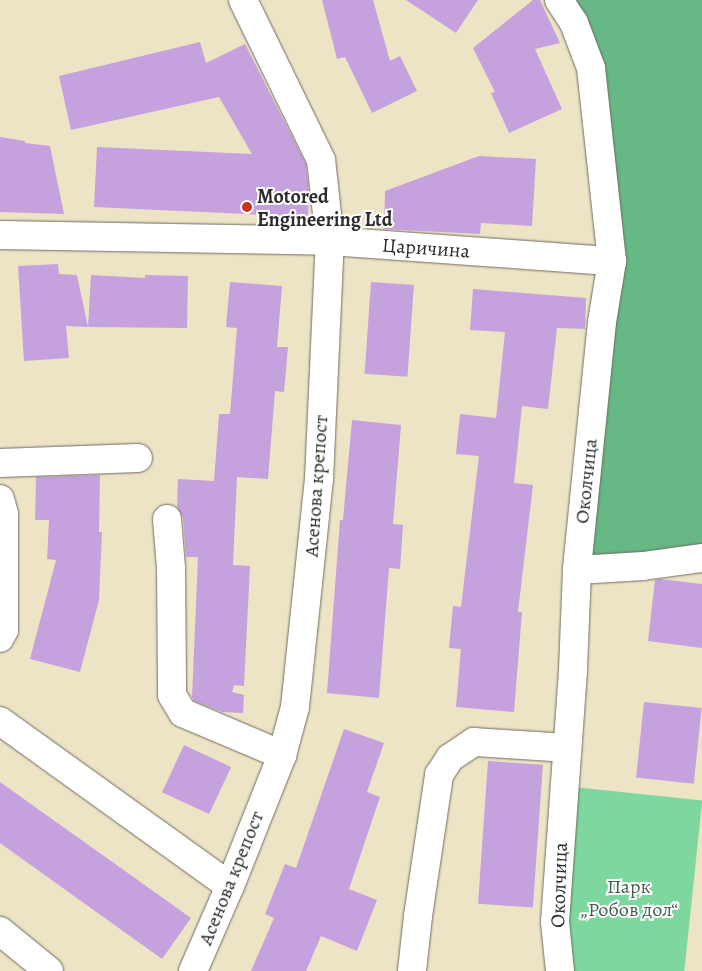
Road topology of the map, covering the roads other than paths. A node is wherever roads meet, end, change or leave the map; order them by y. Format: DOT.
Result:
graph roads {
  1 [pos="243,0"];
  2 [pos="559,0"];
  3 [pos="0,235"];
  4 [pos="330,241"];
  5 [pos="612,261"];
  6 [pos="138,458"];
  7 [pos="0,463"];
  8 [pos="0,499"];
  9 [pos="167,518"];
  10 [pos="702,558"];
  11 [pos="577,570"];
  12 [pos="0,638"];
  13 [pos="0,721"];
  14 [pos="566,748"];
  15 [pos="282,755"];
  16 [pos="230,886"];
  17 [pos="0,931"];
  18 [pos="49,971"];
  19 [pos="193,971"];
  20 [pos="412,971"];
  21 [pos="560,971"];
  1 -- 4 [label="street, Асенова крепост"];
  2 -- 5 [label="street, Околчица"];
  3 -- 4 [label="street, Царичина"];
  4 -- 5 [label="street, Царичина"];
  4 -- 15 [label="street, Асенова крепост"];
  5 -- 11 [label="street, Околчица"];
  6 -- 7 [label="street"];
  8 -- 12 [label="street"];
  9 -- 15 [label="street"];
  10 -- 11 [label="street"];
  11 -- 14 [label="street, Околчица"];
  13 -- 16 [label="street"];
  14 -- 20 [label="street"];
  14 -- 21 [label="street, Околчица"];
  15 -- 16 [label="street, Асенова крепост"];
  16 -- 19 [label="street, Асенова крепост"];
  17 -- 18 [label="street"];
}
